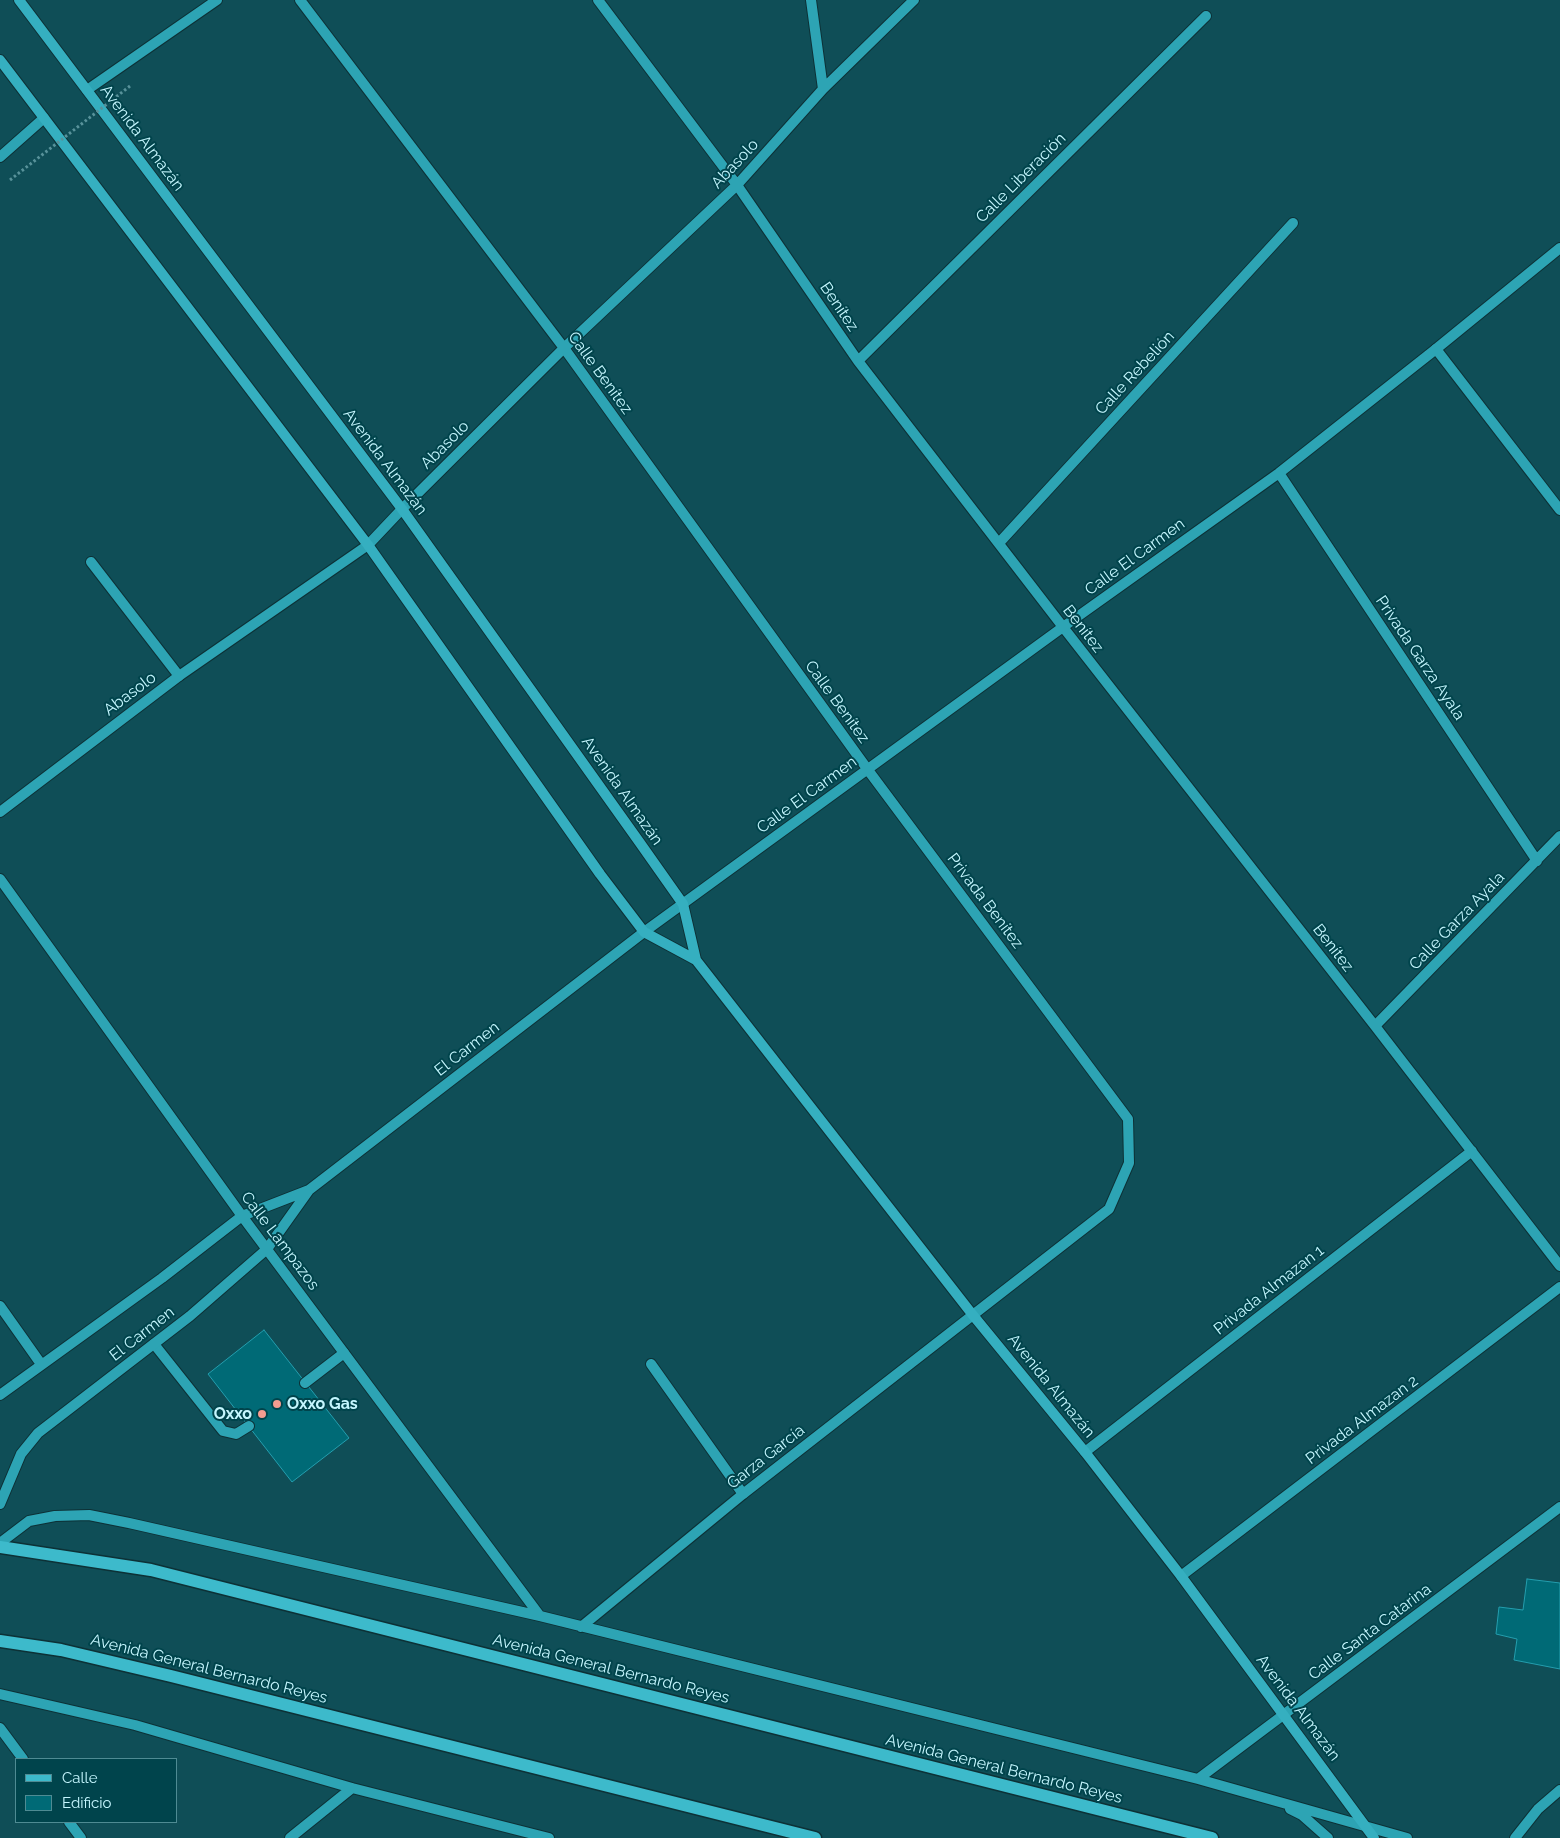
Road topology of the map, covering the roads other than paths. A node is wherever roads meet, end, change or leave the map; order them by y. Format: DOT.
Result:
graph roads {
  1 [pos="19,0"];
  2 [pos="217,0"];
  3 [pos="300,0"];
  4 [pos="598,0"];
  5 [pos="811,0"];
  6 [pos="914,0"];
  7 [pos="1206,16"];
  8 [pos="0,60"];
  9 [pos="823,89"];
  10 [pos="87,90"];
  11 [pos="44,118"];
  12 [pos="0,157"];
  13 [pos="737,185"];
  14 [pos="1293,224"];
  15 [pos="1560,248"];
  16 [pos="564,348"];
  17 [pos="1436,349"];
  18 [pos="858,361"];
  19 [pos="1279,472"];
  20 [pos="402,509"];
  21 [pos="1560,510"];
  22 [pos="999,543"];
  23 [pos="368,546"];
  24 [pos="91,562"];
  25 [pos="1062,627"];
  26 [pos="179,676"];
  27 [pos="868,770"];
  28 [pos="0,812"];
  29 [pos="1560,836"];
  30 [pos="1537,860"];
  31 [pos="0,879"];
  32 [pos="683,904"];
  33 [pos="644,932"];
  34 [pos="696,960"];
  35 [pos="1375,1026"];
  36 [pos="1472,1151"];
  37 [pos="309,1190"];
  38 [pos="242,1216"];
  39 [pos="267,1249"];
  40 [pos="1560,1266"];
  41 [pos="1560,1287"];
  42 [pos="0,1306"];
  43 [pos="972,1314"];
  44 [pos="154,1344"];
  45 [pos="344,1353"];
  46 [pos="41,1364"];
  47 [pos="651,1364"];
  48 [pos="305,1383"];
  49 [pos="0,1395"];
  50 [pos="248,1426"];
  51 [pos="1085,1452"];
  52 [pos="743,1494"];
  53 [pos="0,1504"];
  54 [pos="1560,1507"];
  55 [pos="0,1543"];
  56 [pos="0,1547"];
  57 [pos="1181,1576"];
  58 [pos="540,1616"];
  59 [pos="581,1626"];
  60 [pos="0,1641"];
  61 [pos="0,1694"];
  62 [pos="1284,1715"];
  63 [pos="0,1728"];
  64 [pos="22,1758"];
  65 [pos="1198,1779"];
  66 [pos="352,1788"];
  67 [pos="1560,1790"];
  68 [pos="1269,1798"];
  69 [pos="70,1823"];
  70 [pos="1366,1825"];
  71 [pos="81,1838"];
  72 [pos="290,1838"];
  73 [pos="549,1838"];
  74 [pos="816,1838"];
  75 [pos="1212,1838"];
  76 [pos="1328,1838"];
  77 [pos="1374,1838"];
  78 [pos="1407,1838"];
  79 [pos="1515,1838"];
  1 -- 10 [label="main road, Avenida Almazán"];
  2 -- 10 [label="street"];
  3 -- 16 [label="street, Calle Benítez"];
  4 -- 13 [label="street, Benítez"];
  5 -- 9 [label="street"];
  6 -- 9 [label="street, Abasolo"];
  7 -- 18 [label="street, Calle Liberación"];
  8 -- 11 [label="main road, Avenida Almazán"];
  9 -- 13 [label="street, Abasolo"];
  10 -- 20 [label="main road, Avenida Almazán"];
  11 -- 12 [label="street"];
  11 -- 23 [label="main road, Avenida Almazán"];
  13 -- 16 [label="street, Abasolo"];
  13 -- 18 [label="street, Benítez"];
  14 -- 22 [label="street, Calle Rebelión"];
  15 -- 17 [label="street, Calle El Carmen"];
  16 -- 20 [label="street, Abasolo"];
  16 -- 27 [label="street, Calle Benítez"];
  17 -- 19 [label="street, Calle El Carmen"];
  17 -- 21 [label="street"];
  18 -- 22 [label="street, Benítez"];
  19 -- 25 [label="street, Calle El Carmen"];
  19 -- 30 [label="street, Privada Garza Ayala"];
  20 -- 23 [label="street, Abasolo"];
  20 -- 32 [label="main road, Avenida Almazán"];
  22 -- 25 [label="street, Benítez"];
  23 -- 26 [label="street, Abasolo"];
  23 -- 33 [label="main road, Avenida Almazán"];
  24 -- 26 [label="street"];
  25 -- 27 [label="street, Calle El Carmen"];
  25 -- 35 [label="street, Benítez"];
  26 -- 28 [label="street, Abasolo"];
  27 -- 32 [label="street, Calle El Carmen"];
  27 -- 43 [label="street, Privada Benítez"];
  29 -- 30 [label="street, Calle Garza Ayala"];
  30 -- 35 [label="street, Calle Garza Ayala"];
  31 -- 38 [label="street, Calle Lampazos"];
  32 -- 33 [label="street, Calle El Carmen"];
  32 -- 34 [label="main road, Avenida Almazán"];
  33 -- 34 [label="main road, Avenida Almazán"];
  33 -- 37 [label="street, El Carmen"];
  34 -- 43 [label="main road, Avenida Almazán"];
  35 -- 36 [label="street, Benítez"];
  36 -- 40 [label="street, Benítez"];
  36 -- 51 [label="street, Privada Almazan 1"];
  37 -- 38 [label="street, El Carmen"];
  37 -- 39 [label="street, El Carmen"];
  38 -- 39 [label="street, Calle Lampazos"];
  38 -- 46 [label="street, El Carmen"];
  39 -- 44 [label="street, El Carmen"];
  39 -- 45 [label="street, Calle Lampazos"];
  41 -- 57 [label="street, Privada Almazan 2"];
  42 -- 46 [label="street"];
  43 -- 51 [label="main road, Avenida Almazán"];
  43 -- 52 [label="street, Garza García"];
  44 -- 50 [label="street"];
  44 -- 53 [label="street, El Carmen"];
  45 -- 48 [label="street"];
  45 -- 58 [label="street, Calle Lampazos"];
  46 -- 49 [label="street, El Carmen"];
  47 -- 52 [label="street"];
  51 -- 57 [label="main road, Avenida Almazán"];
  52 -- 59 [label="street, Garza García"];
  54 -- 62 [label="street, Calle Santa Catarina"];
  55 -- 58 [label="street"];
  56 -- 75 [label="main road, Avenida General Bernardo Reyes"];
  57 -- 62 [label="main road, Avenida Almazán"];
  58 -- 59 [label="street"];
  59 -- 65 [label="street"];
  60 -- 74 [label="main road, Avenida General Bernardo Reyes"];
  61 -- 66 [label="street"];
  62 -- 65 [label="street, Calle Santa Catarina"];
  62 -- 70 [label="main road, Avenida Almazán"];
  63 -- 64 [label="street"];
  65 -- 68 [label="street"];
  66 -- 72 [label="street"];
  66 -- 73 [label="street"];
  67 -- 79 [label="street"];
  68 -- 70 [label="street"];
  68 -- 76 [label="street"];
  69 -- 71 [label="street"];
  70 -- 77 [label="main road, Avenida Almazán"];
  70 -- 78 [label="street"];
}
